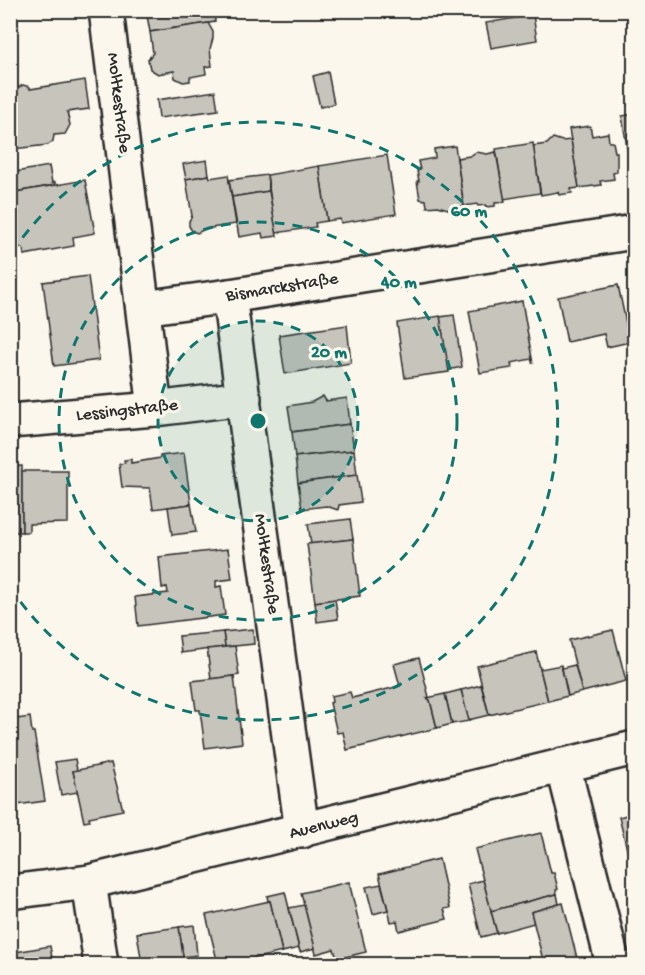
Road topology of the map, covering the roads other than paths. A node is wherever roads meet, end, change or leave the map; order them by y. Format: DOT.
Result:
graph roads {
  1 [pos="106,10"];
  2 [pos="634,232"];
  3 [pos="230,296"];
  4 [pos="143,308"];
  5 [pos="244,398"];
  6 [pos="155,409"];
  7 [pos="10,421"];
  8 [pos="634,748"];
  9 [pos="563,765"];
  10 [pos="302,831"];
  11 [pos="89,882"];
  12 [pos="10,892"];
  13 [pos="101,964"];
  14 [pos="613,964"];
  1 -- 4 [label="street, Moltkestraße"];
  2 -- 3 [label="street, Bismarckstraße"];
  3 -- 4 [label="street, Bismarckstraße"];
  3 -- 5 [label="street, Moltkestraße"];
  4 -- 6 [label="street, Moltkestraße"];
  5 -- 6 [label="street, Lessingstraße"];
  5 -- 10 [label="street, Moltkestraße"];
  6 -- 7 [label="street, Lessingstraße"];
  8 -- 9 [label="street, Auenweg"];
  9 -- 10 [label="street, Auenweg"];
  9 -- 14 [label="street"];
  10 -- 11 [label="street, Auenweg"];
  11 -- 12 [label="street, Auenweg"];
  11 -- 13 [label="street"];
}
